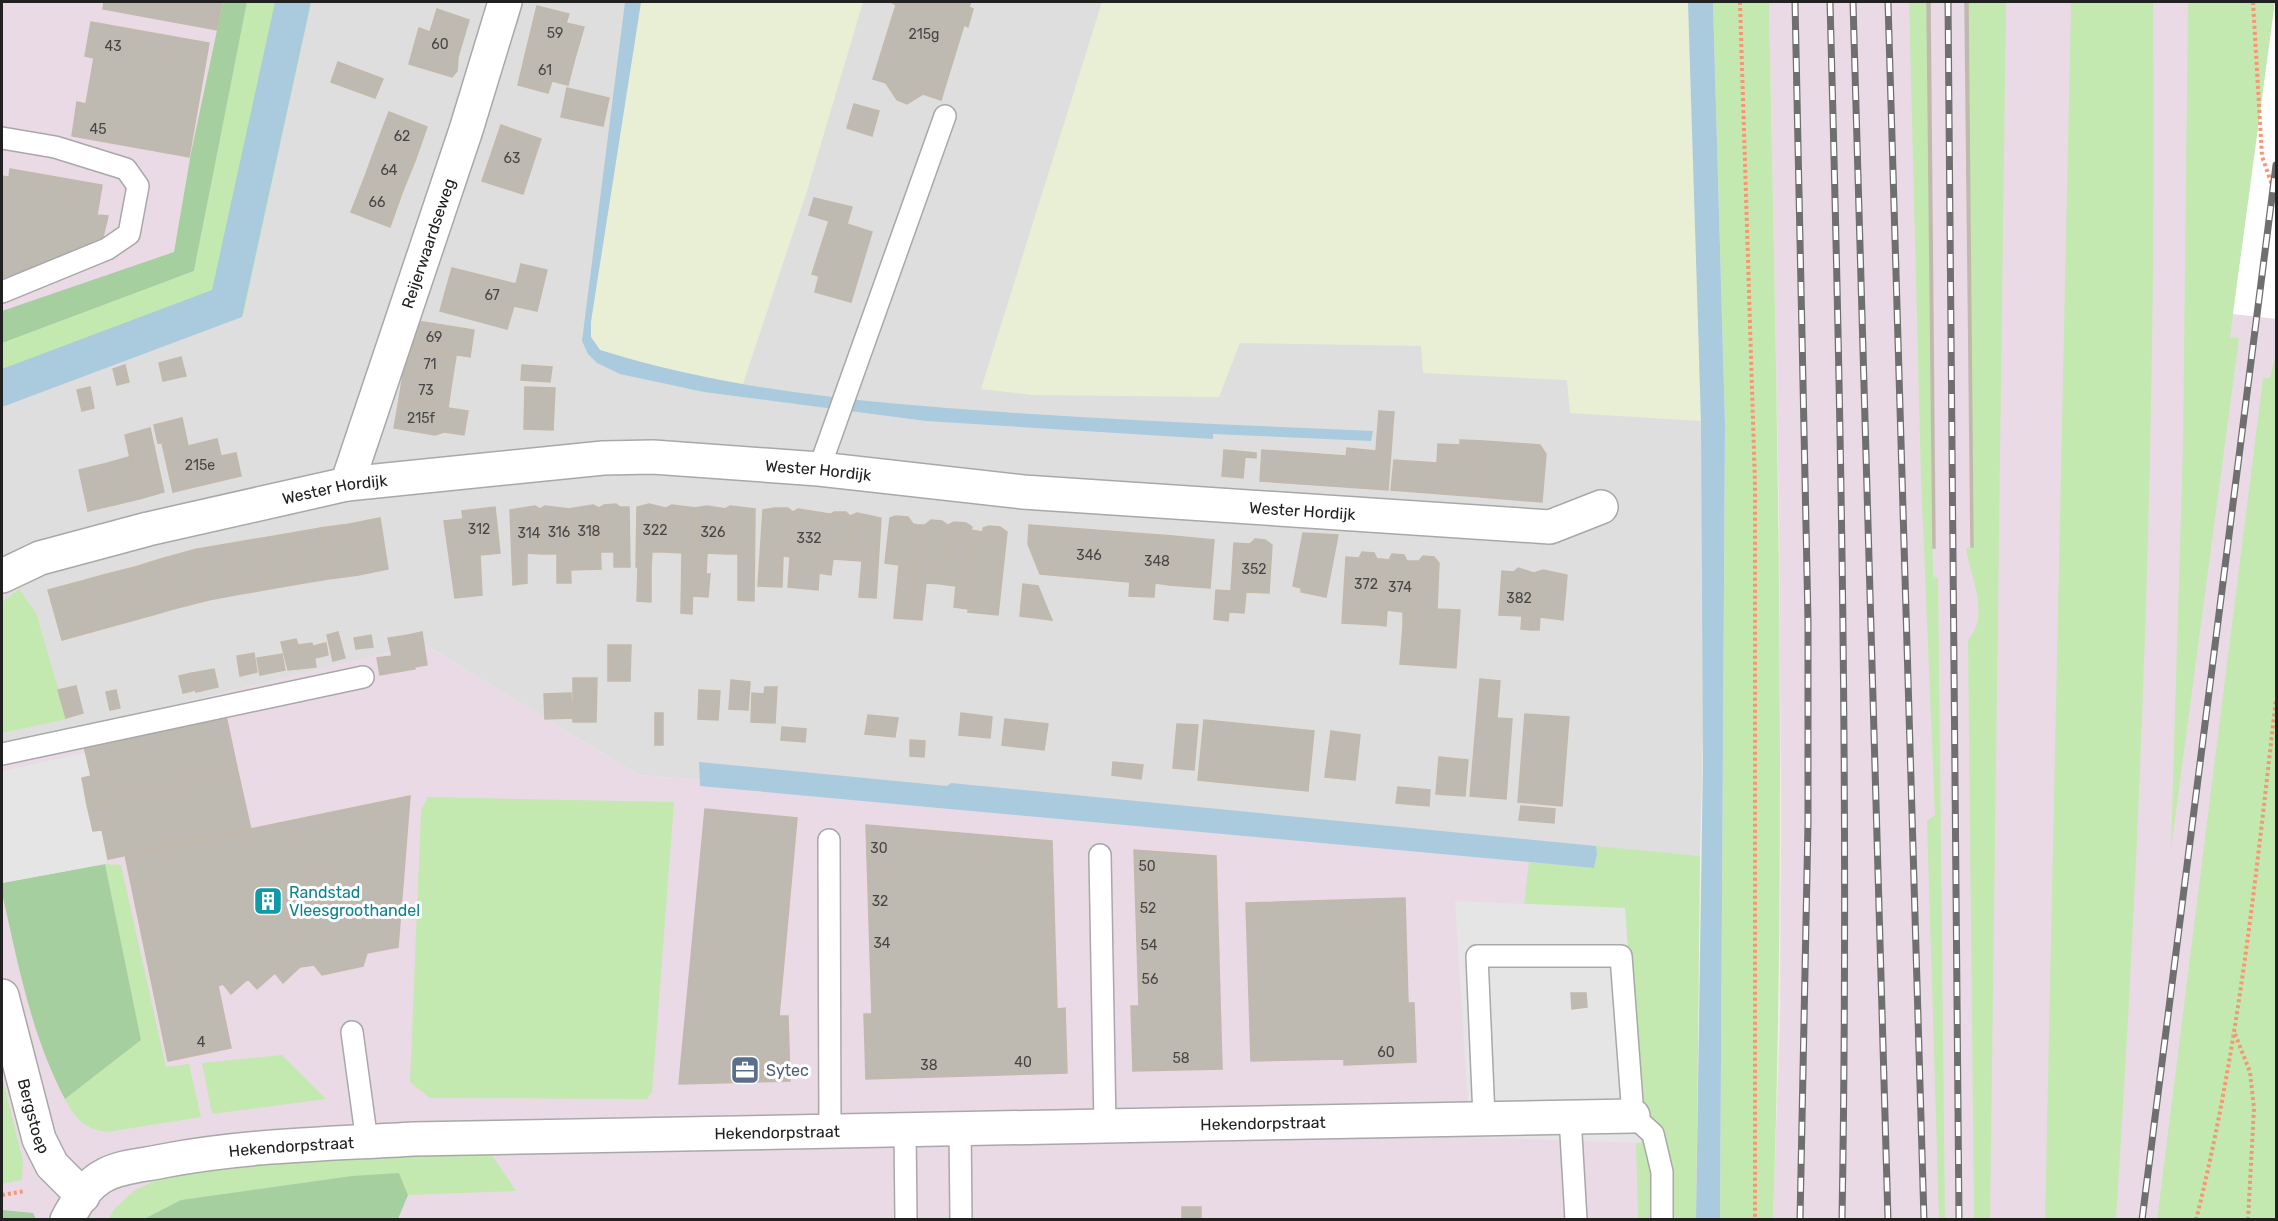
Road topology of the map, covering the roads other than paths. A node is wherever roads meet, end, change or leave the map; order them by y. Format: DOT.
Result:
graph roads {
  1 [pos="505,2"];
  2 [pos="945,116"];
  3 [pos="2,138"];
  4 [pos="2,292"];
  5 [pos="819,469"];
  6 [pos="347,484"];
  7 [pos="1602,507"];
  8 [pos="2,576"];
  9 [pos="363,677"];
  10 [pos="2,754"];
  11 [pos="829,840"];
  12 [pos="1100,855"];
  13 [pos="2,996"];
  14 [pos="352,1032"];
  15 [pos="1633,1116"];
  16 [pos="1570,1117"];
  17 [pos="1484,1118"];
  18 [pos="1104,1125"];
  19 [pos="960,1127"];
  20 [pos="905,1129"];
  21 [pos="830,1132"];
  22 [pos="367,1142"];
  23 [pos="75,1208"];
  24 [pos="906,1220"];
  25 [pos="961,1220"];
  26 [pos="1576,1220"];
  27 [pos="1662,1220"];
  1 -- 6 [label="street, Reijerwaardseweg"];
  2 -- 5 [label="lane"];
  3 -- 4 [label="lane"];
  5 -- 6 [label="street, Wester Hordijk"];
  5 -- 7 [label="street, Wester Hordijk"];
  6 -- 8 [label="street, Wester Hordijk"];
  9 -- 10 [label="lane"];
  11 -- 21 [label="lane"];
  12 -- 18 [label="lane"];
  13 -- 23 [label="street, Bergstoep"];
  14 -- 22 [label="lane"];
  15 -- 16 [label="street, Hekendorpstraat"];
  15 -- 17 [label="lane"];
  15 -- 27 [label="lane"];
  16 -- 17 [label="street, Hekendorpstraat"];
  16 -- 26 [label="lane"];
  17 -- 18 [label="street, Hekendorpstraat"];
  18 -- 19 [label="street, Hekendorpstraat"];
  19 -- 20 [label="street, Hekendorpstraat"];
  19 -- 25 [label="lane"];
  20 -- 21 [label="street, Hekendorpstraat"];
  20 -- 24 [label="lane"];
  21 -- 22 [label="street, Hekendorpstraat"];
  22 -- 23 [label="street, Hekendorpstraat"];
}
